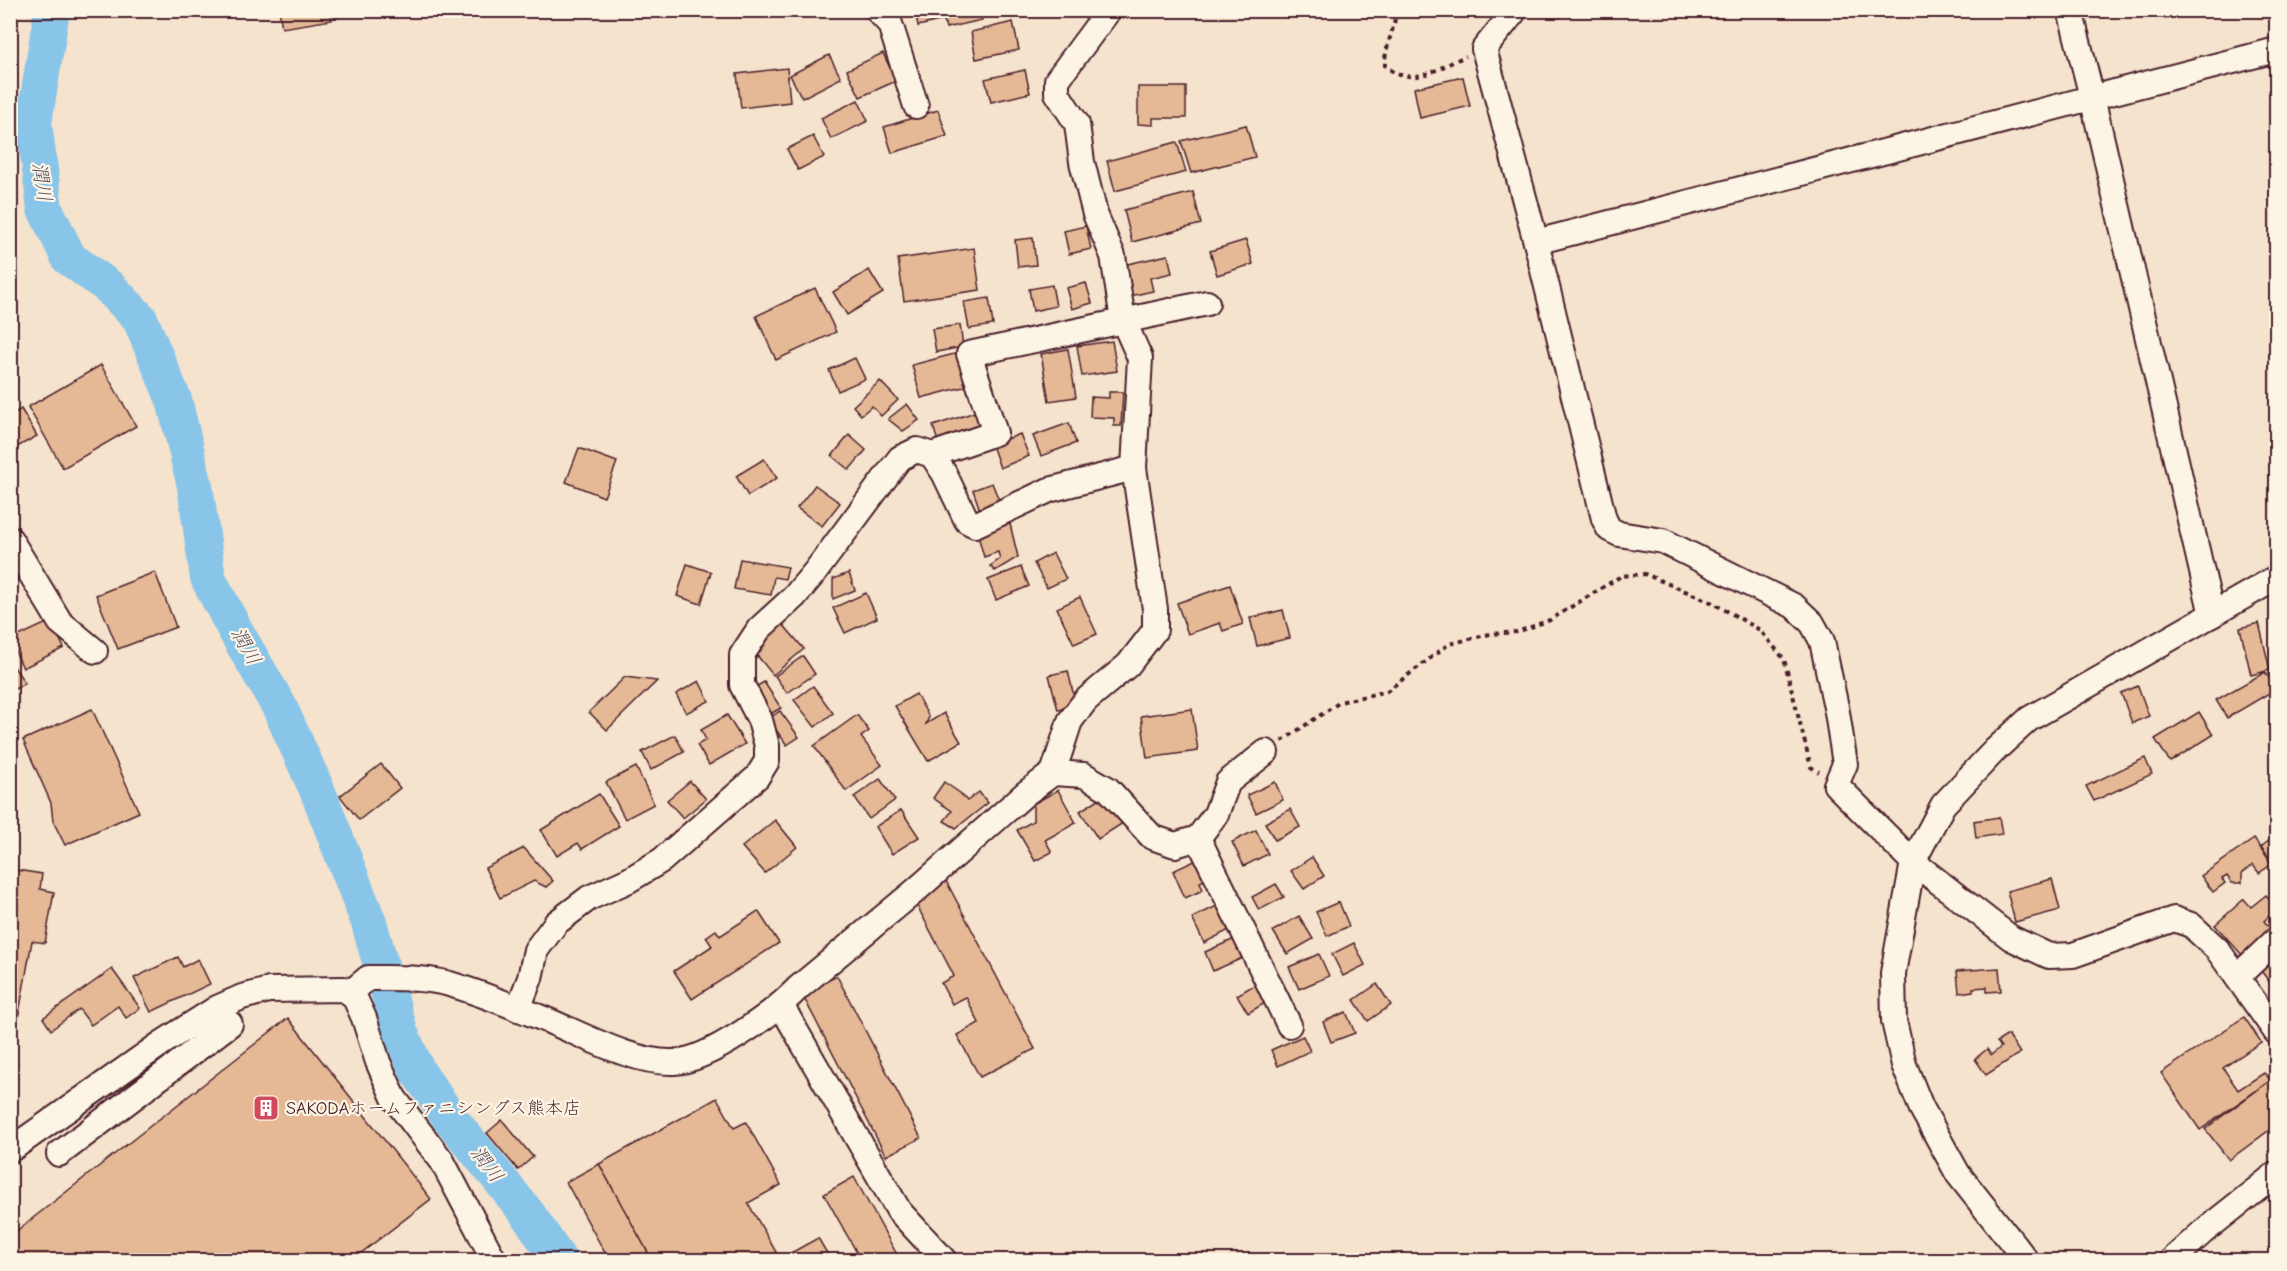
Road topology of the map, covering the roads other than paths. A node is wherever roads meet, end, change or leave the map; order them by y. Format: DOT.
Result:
graph roads {
  1 [pos="877,10"];
  2 [pos="1109,10"];
  3 [pos="1512,10"];
  4 [pos="2070,10"];
  5 [pos="2277,50"];
  6 [pos="2092,97"];
  7 [pos="916,106"];
  8 [pos="1536,242"];
  9 [pos="1207,303"];
  10 [pos="1123,320"];
  11 [pos="932,454"];
  12 [pos="1134,468"];
  13 [pos="10,539"];
  14 [pos="2277,578"];
  15 [pos="2212,615"];
  16 [pos="94,651"];
  17 [pos="1266,752"];
  18 [pos="1053,773"];
  19 [pos="1198,838"];
  20 [pos="1913,862"];
  21 [pos="2277,940"];
  22 [pos="2237,977"];
  23 [pos="354,987"];
  24 [pos="781,1005"];
  25 [pos="518,1009"];
  26 [pos="230,1024"];
  27 [pos="1289,1025"];
  28 [pos="2277,1032"];
  29 [pos="10,1150"];
  30 [pos="59,1154"];
  31 [pos="2277,1174"];
  32 [pos="494,1260"];
  33 [pos="944,1260"];
  34 [pos="2026,1260"];
  35 [pos="2172,1260"];
  1 -- 7 [label="street"];
  2 -- 10 [label="street"];
  3 -- 8 [label="street"];
  4 -- 6 [label="street"];
  5 -- 6 [label="street"];
  6 -- 8 [label="street"];
  6 -- 15 [label="street"];
  8 -- 20 [label="street"];
  9 -- 10 [label="street"];
  10 -- 11 [label="street"];
  10 -- 12 [label="street"];
  11 -- 12 [label="street"];
  11 -- 25 [label="street"];
  12 -- 18 [label="street"];
  13 -- 16 [label="street"];
  14 -- 15 [label="street"];
  15 -- 20 [label="street"];
  17 -- 19 [label="street"];
  18 -- 19 [label="street"];
  18 -- 24 [label="street"];
  19 -- 27 [label="street"];
  20 -- 22 [label="street"];
  20 -- 34 [label="street"];
  21 -- 22 [label="street"];
  22 -- 28 [label="street"];
  23 -- 25 [label="street"];
  23 -- 29 [label="street"];
  23 -- 32 [label="street"];
  24 -- 25 [label="street"];
  24 -- 33 [label="street"];
  26 -- 30 [label="street"];
  31 -- 35 [label="street"];
}
